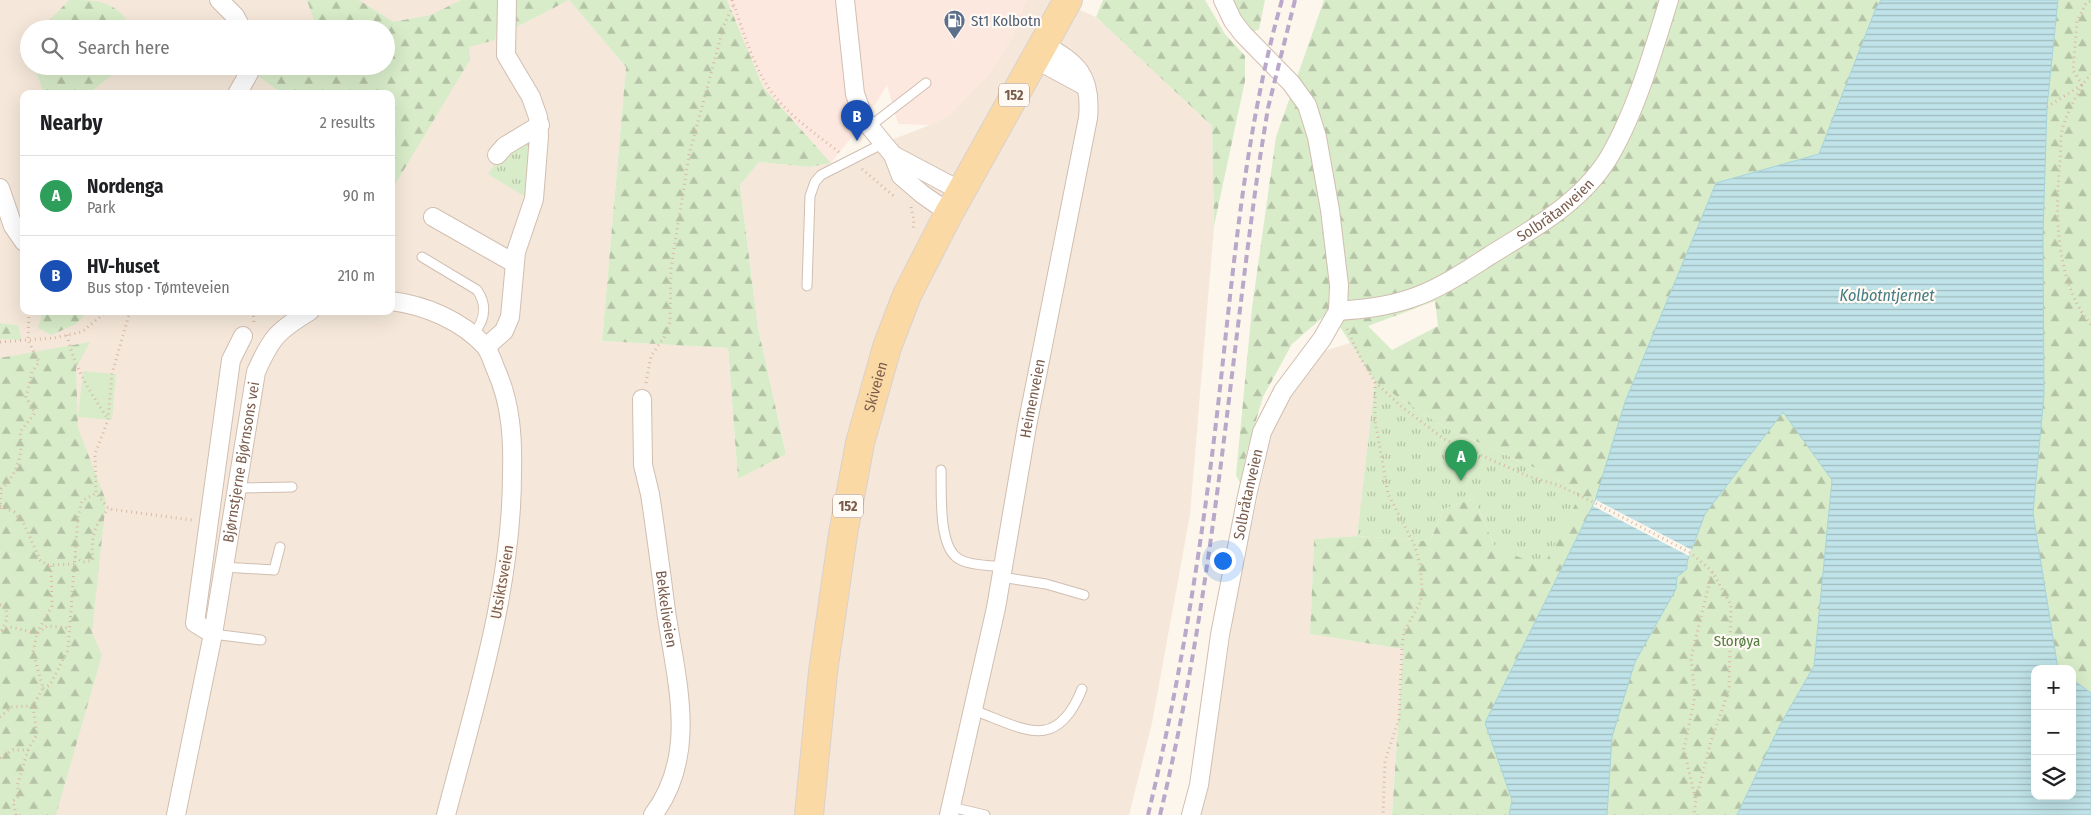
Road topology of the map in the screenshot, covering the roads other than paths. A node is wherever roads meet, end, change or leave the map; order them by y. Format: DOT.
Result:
graph roads {
  1 [pos="219,0"];
  2 [pos="507,0"];
  3 [pos="845,0"];
  4 [pos="1068,0"];
  5 [pos="1223,0"];
  6 [pos="1668,0"];
  7 [pos="237,20"];
  8 [pos="1039,51"];
  9 [pos="247,75"];
  10 [pos="926,84"];
  11 [pos="239,90"];
  12 [pos="540,125"];
  13 [pos="869,127"];
  14 [pos="888,150"];
  15 [pos="497,156"];
  16 [pos="0,188"];
  17 [pos="955,202"];
  18 [pos="433,217"];
  19 [pos="20,236"];
  20 [pos="422,257"];
  21 [pos="514,263"];
  22 [pos="807,286"];
  23 [pos="395,302"];
  24 [pos="1338,311"];
  25 [pos="303,315"];
  26 [pos="249,332"];
  27 [pos="472,336"];
  28 [pos="486,347"];
  29 [pos="642,399"];
  30 [pos="941,470"];
  31 [pos="292,487"];
  32 [pos="236,488"];
  33 [pos="280,547"];
  34 [pos="224,567"];
  35 [pos="1002,572"];
  36 [pos="1084,595"];
  37 [pos="213,634"];
  38 [pos="261,640"];
  39 [pos="1082,689"];
  40 [pos="973,710"];
  41 [pos="950,811"];
  42 [pos="176,815"];
  43 [pos="446,815"];
  44 [pos="653,815"];
  45 [pos="809,815"];
  46 [pos="985,815"];
  47 [pos="1191,815"];
  1 -- 7 [label="street"];
  2 -- 12 [label="street"];
  3 -- 13 [label="street"];
  4 -- 8 [label="main road, Skiveien / 152"];
  5 -- 24 [label="street, Solbråtanveien"];
  6 -- 24 [label="street, Solbråtanveien"];
  8 -- 17 [label="main road, Skiveien / 152"];
  8 -- 35 [label="street, Heimenveien"];
  9 -- 11 [label="street"];
  10 -- 13 [label="lane"];
  12 -- 15 [label="street"];
  12 -- 21 [label="street"];
  13 -- 14 [label="street"];
  14 -- 17 [label="street"];
  14 -- 17 [label="street"];
  14 -- 22 [label="lane"];
  16 -- 19 [label="street"];
  17 -- 45 [label="main road, Skiveien / 152"];
  18 -- 21 [label="street"];
  20 -- 27 [label="lane"];
  21 -- 28 [label="street"];
  23 -- 27 [label="street"];
  24 -- 47 [label="street, Solbråtanveien"];
  25 -- 32 [label="street, Bjørnstjerne Bjørnsons vei"];
  26 -- 37 [label="street, Bjørnstjerne Bjørnsons vei"];
  27 -- 28 [label="street"];
  28 -- 43 [label="street, Utsiktsveien"];
  29 -- 44 [label="street, Bekkeliveien"];
  30 -- 35 [label="lane"];
  31 -- 32 [label="lane"];
  32 -- 34 [label="street, Bjørnstjerne Bjørnsons vei"];
  33 -- 34 [label="lane"];
  34 -- 37 [label="street, Bjørnstjerne Bjørnsons vei"];
  35 -- 36 [label="lane"];
  35 -- 40 [label="street, Heimenveien"];
  37 -- 38 [label="lane"];
  37 -- 42 [label="street, Bjørnstjerne Bjørnsons vei"];
  39 -- 40 [label="lane"];
  40 -- 41 [label="street, Heimenveien"];
  41 -- 46 [label="lane, Heimenveien"];
}
